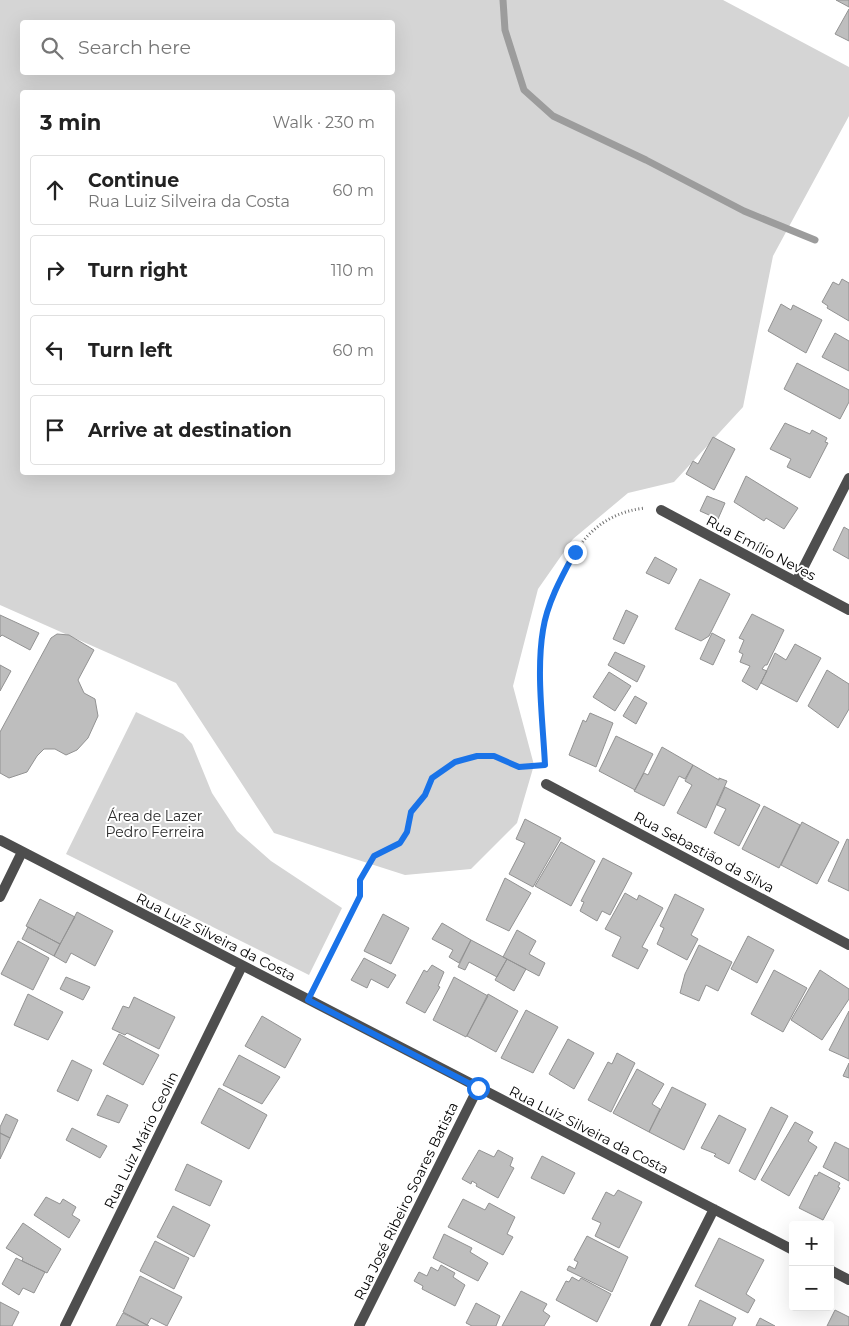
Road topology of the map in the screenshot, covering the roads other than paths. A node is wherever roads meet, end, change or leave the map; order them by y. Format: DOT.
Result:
graph roads {
  1 [pos="849,478"];
  2 [pos="660,510"];
  3 [pos="796,582"];
  4 [pos="849,610"];
  5 [pos="546,784"];
  6 [pos="0,840"];
  7 [pos="22,852"];
  8 [pos="0,897"];
  9 [pos="849,945"];
  10 [pos="242,966"];
  11 [pos="478,1088"];
  12 [pos="714,1209"];
  13 [pos="789,1248"];
  14 [pos="834,1272"];
  15 [pos="849,1280"];
  16 [pos="65,1326"];
  17 [pos="360,1326"];
  18 [pos="655,1326"];
  1 -- 3 [label="street"];
  2 -- 3 [label="street, Rua Emílio Neves"];
  3 -- 4 [label="street, Rua Emílio Neves"];
  5 -- 9 [label="street, Rua Sebastião da Silva"];
  6 -- 7 [label="street, Rua Luiz Silveira da Costa"];
  7 -- 8 [label="street"];
  7 -- 10 [label="street, Rua Luiz Silveira da Costa"];
  10 -- 11 [label="street, Rua Luiz Silveira da Costa"];
  10 -- 16 [label="street, Rua Luiz Mário Ceolin"];
  11 -- 12 [label="street, Rua Luiz Silveira da Costa"];
  11 -- 17 [label="street, Rua José Ribeiro Soares Batista"];
  12 -- 13 [label="street, Rua Luiz Silveira da Costa"];
  12 -- 18 [label="street"];
  14 -- 15 [label="street"];
}
